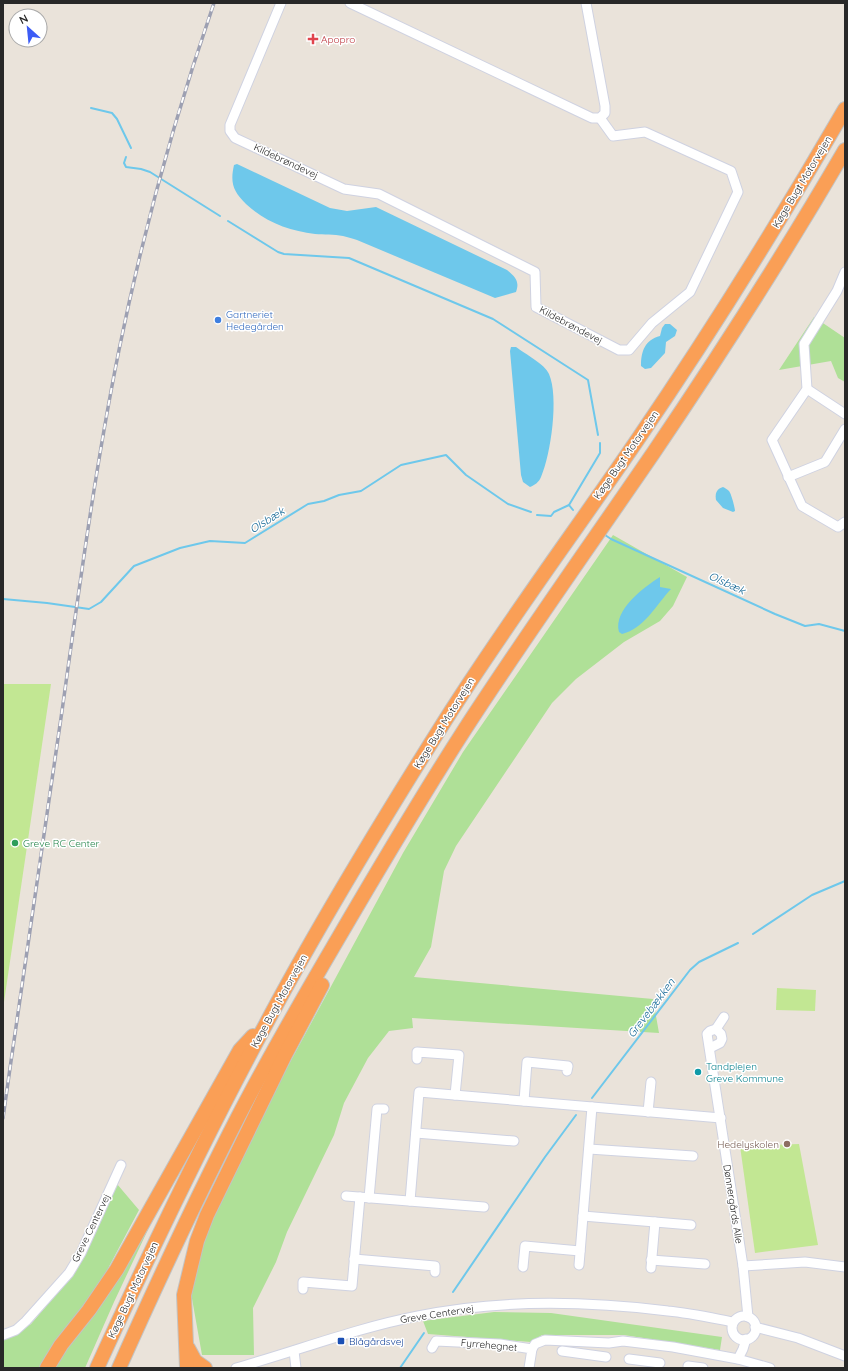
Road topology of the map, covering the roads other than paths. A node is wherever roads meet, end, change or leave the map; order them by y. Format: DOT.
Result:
graph roads {
  1 [pos="281,3"];
  2 [pos="350,3"];
  3 [pos="586,3"];
  4 [pos="845,109"];
  5 [pos="600,118"];
  6 [pos="845,150"];
  7 [pos="845,272"];
  8 [pos="807,389"];
  9 [pos="845,414"];
  10 [pos="845,429"];
  11 [pos="788,477"];
  12 [pos="845,522"];
  13 [pos="344,929"];
  14 [pos="724,1017"];
  15 [pos="267,1021"];
  16 [pos="417,1059"];
  17 [pos="567,1071"];
  18 [pos="651,1082"];
  19 [pos="455,1095"];
  20 [pos="524,1101"];
  21 [pos="592,1107"];
  22 [pos="384,1109"];
  23 [pos="648,1112"];
  24 [pos="721,1118"];
  25 [pos="416,1133"];
  26 [pos="514,1141"];
  27 [pos="589,1149"];
  28 [pos="693,1156"];
  29 [pos="121,1165"];
  30 [pos="346,1196"];
  31 [pos="360,1197"];
  32 [pos="370,1198"];
  33 [pos="410,1201"];
  34 [pos="484,1207"];
  35 [pos="583,1216"];
  36 [pos="655,1222"];
  37 [pos="691,1225"];
  38 [pos="580,1251"];
  39 [pos="354,1259"];
  40 [pos="705,1264"];
  41 [pos="579,1265"];
  42 [pos="743,1266"];
  43 [pos="523,1267"];
  44 [pos="845,1267"];
  45 [pos="435,1272"];
  46 [pos="303,1289"];
  47 [pos="746,1301"];
  48 [pos="644,1309"];
  49 [pos="746,1316"];
  50 [pos="711,1318"];
  51 [pos="733,1325"];
  52 [pos="755,1330"];
  53 [pos="3,1335"];
  54 [pos="742,1339"];
  55 [pos="186,1342"];
  56 [pos="581,1342"];
  57 [pos="645,1344"];
  58 [pos="432,1348"];
  59 [pos="532,1349"];
  60 [pos="294,1351"];
  61 [pos="562,1351"];
  62 [pos="579,1353"];
  63 [pos="706,1353"];
  64 [pos="845,1356"];
  65 [pos="606,1357"];
  66 [pos="629,1359"];
  67 [pos="738,1359"];
  68 [pos="643,1360"];
  69 [pos="660,1363"];
  70 [pos="688,1366"];
  71 [pos="47,1368"];
  72 [pos="97,1368"];
  73 [pos="119,1368"];
  74 [pos="187,1368"];
  75 [pos="205,1368"];
  76 [pos="236,1368"];
  77 [pos="296,1368"];
  78 [pos="529,1368"];
  79 [pos="704,1368"];
  80 [pos="770,1368"];
  1 -- 5 [label="street, Kildebrøndevej"];
  2 -- 5 [label="street"];
  3 -- 5 [label="street"];
  4 -- 15 [label="highway, Køge Bugt Motorvejen"];
  6 -- 13 [label="highway, Køge Bugt Motorvejen"];
  7 -- 8 [label="street"];
  8 -- 9 [label="street"];
  8 -- 11 [label="street"];
  10 -- 11 [label="street"];
  11 -- 12 [label="street"];
  13 -- 55 [label="highway"];
  13 -- 73 [label="highway, Køge Bugt Motorvejen"];
  14 -- 24 [label="street, Dønnergårds Alle"];
  15 -- 71 [label="highway"];
  15 -- 72 [label="highway, Køge Bugt Motorvejen"];
  16 -- 19 [label="street"];
  17 -- 20 [label="street"];
  18 -- 23 [label="street"];
  19 -- 20 [label="street"];
  19 -- 25 [label="street"];
  20 -- 21 [label="street"];
  21 -- 23 [label="street"];
  21 -- 27 [label="street"];
  22 -- 32 [label="street"];
  23 -- 24 [label="street"];
  24 -- 42 [label="street, Dønnergårds Alle"];
  25 -- 26 [label="street"];
  25 -- 33 [label="street"];
  27 -- 28 [label="street"];
  27 -- 35 [label="street"];
  29 -- 53 [label="street, Greve Centervej"];
  30 -- 31 [label="street"];
  31 -- 32 [label="street"];
  31 -- 39 [label="street"];
  32 -- 33 [label="street"];
  33 -- 34 [label="street"];
  35 -- 36 [label="street"];
  35 -- 38 [label="street"];
  36 -- 37 [label="street"];
  36 -- 40 [label="street"];
  38 -- 41 [label="street"];
  38 -- 43 [label="street"];
  39 -- 45 [label="street"];
  39 -- 46 [label="street"];
  42 -- 44 [label="street"];
  42 -- 47 [label="street, Dønnergårds Alle"];
  47 -- 49 [label="street, Dønnergårds Alle"];
  47 -- 50 [label="street"];
  48 -- 50 [label="street, Greve Centervej"];
  48 -- 51 [label="street, Greve Centervej"];
  48 -- 60 [label="street, Greve Centervej"];
  49 -- 51 [label="street"];
  49 -- 52 [label="street"];
  50 -- 51 [label="street, Greve Centervej"];
  51 -- 54 [label="street"];
  52 -- 54 [label="street"];
  52 -- 64 [label="street"];
  54 -- 67 [label="street"];
  55 -- 74 [label="highway"];
  55 -- 75 [label="highway"];
  56 -- 57 [label="street"];
  56 -- 59 [label="street"];
  56 -- 62 [label="street"];
  57 -- 63 [label="street"];
  57 -- 68 [label="street"];
  58 -- 59 [label="street, Fyrrehegnet"];
  59 -- 78 [label="street, Fyrrehegnet"];
  60 -- 76 [label="street, Greve Centervej"];
  60 -- 77 [label="street"];
  61 -- 62 [label="street"];
  62 -- 65 [label="street"];
  63 -- 67 [label="street"];
  63 -- 79 [label="street"];
  66 -- 68 [label="street"];
  67 -- 80 [label="street"];
  68 -- 69 [label="street"];
  70 -- 79 [label="street"];
}
